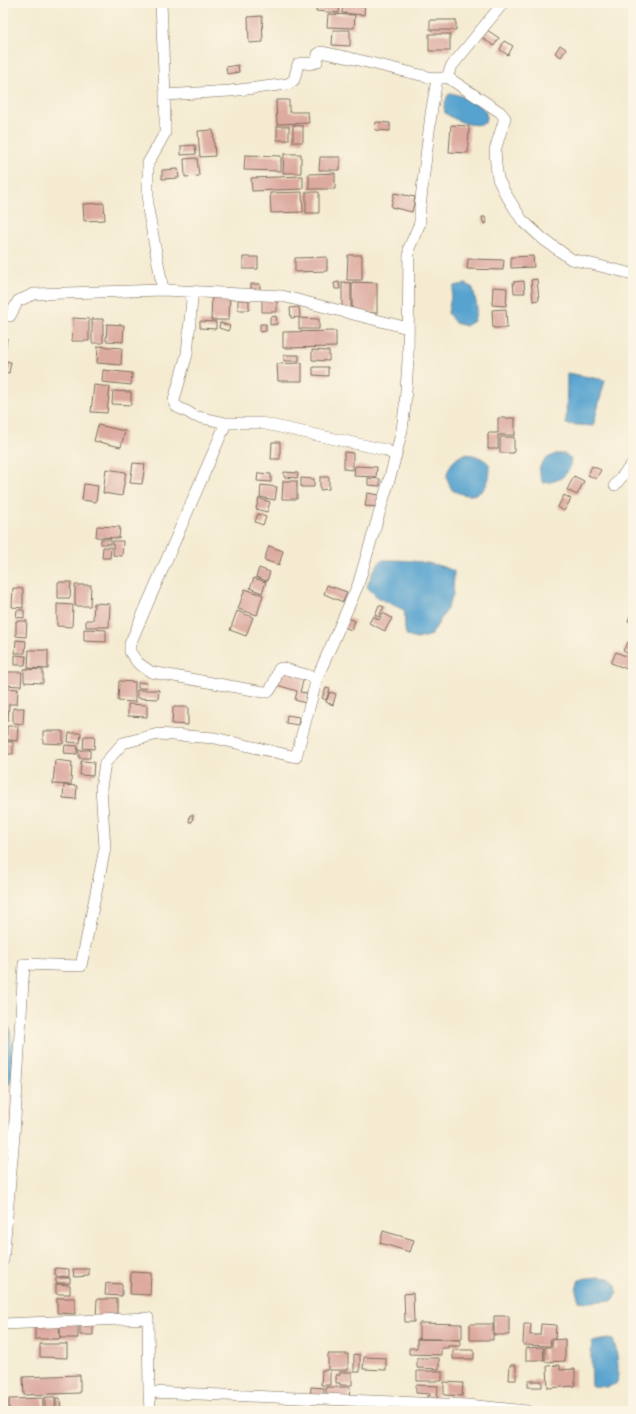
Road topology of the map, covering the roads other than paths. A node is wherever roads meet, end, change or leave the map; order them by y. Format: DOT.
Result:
graph roads {
  1 [pos="161,3"];
  2 [pos="502,3"];
  3 [pos="442,78"];
  4 [pos="165,95"];
  5 [pos="633,274"];
  6 [pos="163,290"];
  7 [pos="188,291"];
  8 [pos="3,315"];
  9 [pos="408,328"];
  10 [pos="226,423"];
  11 [pos="396,456"];
  12 [pos="633,463"];
  13 [pos="615,485"];
  14 [pos="317,678"];
  15 [pos="3,1260"];
  16 [pos="3,1324"];
  17 [pos="149,1392"];
  18 [pos="468,1408"];
  19 [pos="150,1411"];
  20 [pos="527,1411"];
  1 -- 4 [label="street"];
  2 -- 3 [label="street"];
  3 -- 4 [label="street"];
  3 -- 5 [label="street"];
  3 -- 9 [label="street"];
  4 -- 6 [label="street"];
  6 -- 7 [label="street"];
  6 -- 8 [label="street"];
  7 -- 9 [label="street"];
  7 -- 10 [label="street"];
  9 -- 11 [label="street"];
  10 -- 11 [label="street"];
  10 -- 14 [label="street"];
  11 -- 14 [label="street"];
  12 -- 13 [label="street"];
  14 -- 15 [label="street"];
  16 -- 17 [label="street"];
  17 -- 18 [label="street"];
  17 -- 19 [label="street"];
  18 -- 20 [label="street"];
}
